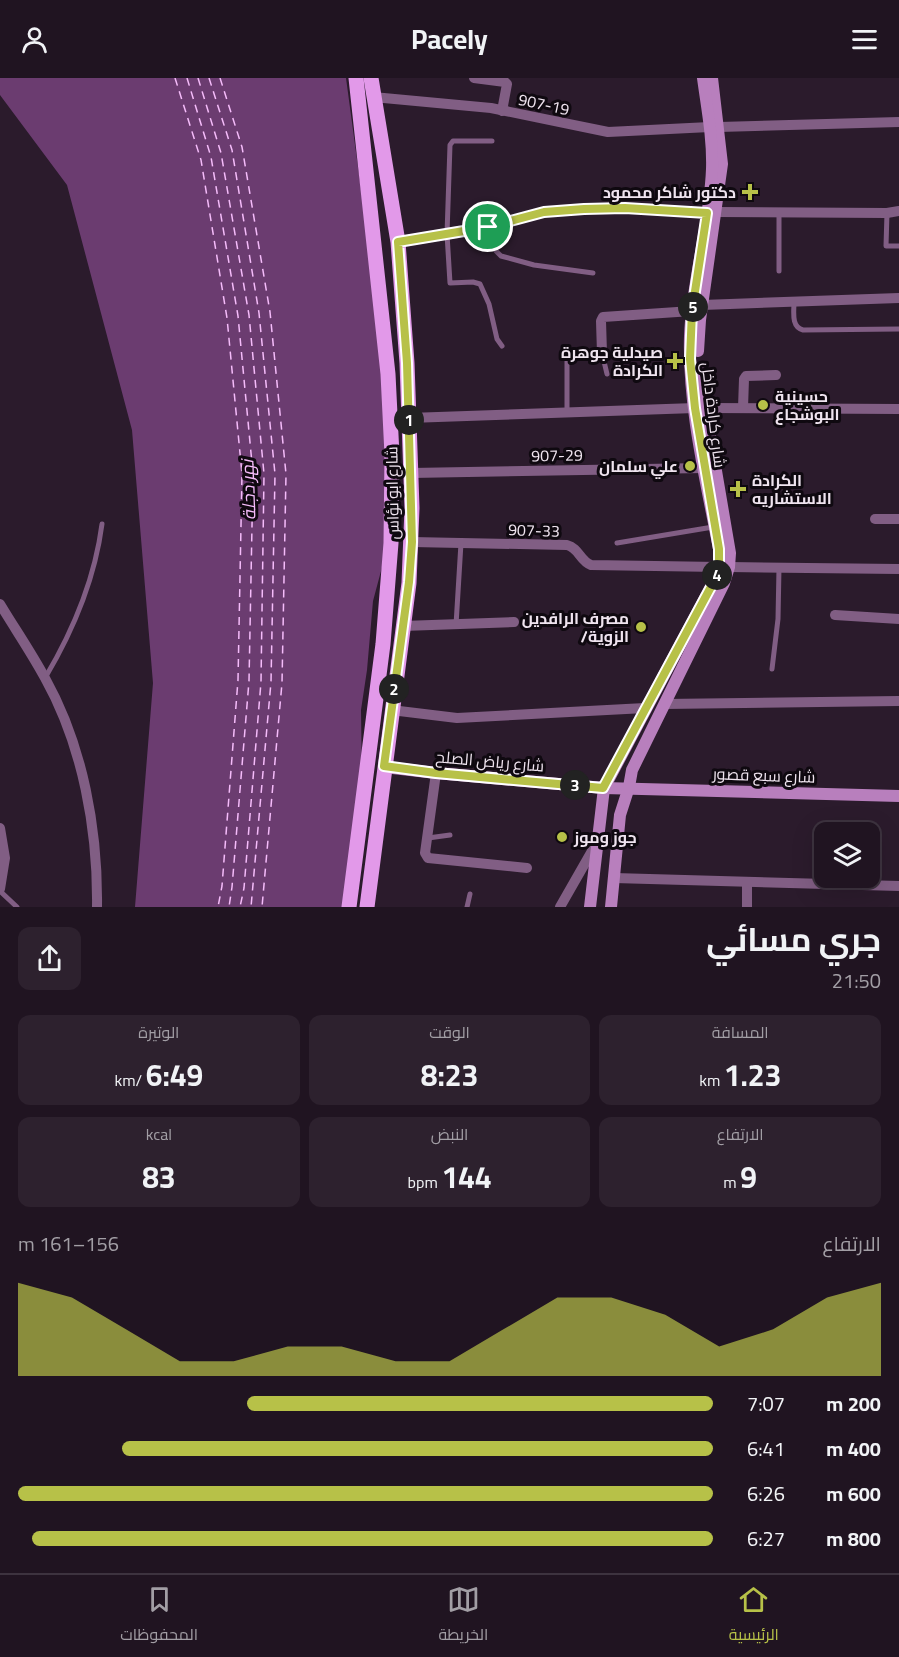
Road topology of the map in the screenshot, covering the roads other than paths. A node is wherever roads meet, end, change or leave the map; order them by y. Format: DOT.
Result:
graph roads {
  1 [pos="356,78"];
  2 [pos="370,78"];
  3 [pos="474,78"];
  4 [pos="703,78"];
  5 [pos="712,78"];
  6 [pos="373,97"];
  7 [pos="502,111"];
  8 [pos="899,122"];
  9 [pos="715,127"];
  10 [pos="492,141"];
  11 [pos="779,211"];
  12 [pos="899,211"];
  13 [pos="711,213"];
  14 [pos="887,213"];
  15 [pos="488,227"];
  16 [pos="447,234"];
  17 [pos="398,242"];
  18 [pos="899,246"];
  19 [pos="779,271"];
  20 [pos="593,273"];
  21 [pos="899,298"];
  22 [pos="794,302"];
  23 [pos="697,308"];
  24 [pos="899,329"];
  25 [pos="502,346"];
  26 [pos="602,353"];
  27 [pos="607,374"];
  28 [pos="776,375"];
  29 [pos="700,408"];
  30 [pos="743,408"];
  31 [pos="899,409"];
  32 [pos="567,413"];
  33 [pos="409,418"];
  34 [pos="704,468"];
  35 [pos="411,473"];
  36 [pos="875,519"];
  37 [pos="899,519"];
  38 [pos="102,524"];
  39 [pos="715,526"];
  40 [pos="412,542"];
  41 [pos="461,543"];
  42 [pos="617,543"];
  43 [pos="724,567"];
  44 [pos="779,568"];
  45 [pos="899,569"];
  46 [pos="0,604"];
  47 [pos="835,615"];
  48 [pos="899,619"];
  49 [pos="514,622"];
  50 [pos="456,625"];
  51 [pos="403,626"];
  52 [pos="772,669"];
  53 [pos="45,678"];
  54 [pos="899,701"];
  55 [pos="664,704"];
  56 [pos="645,708"];
  57 [pos="392,710"];
  58 [pos="384,766"];
  59 [pos="436,773"];
  60 [pos="629,787"];
  61 [pos="603,788"];
  62 [pos="899,796"];
  63 [pos="0,828"];
  64 [pos="450,835"];
  65 [pos="428,838"];
  66 [pos="596,844"];
  67 [pos="527,868"];
  68 [pos="614,879"];
  69 [pos="747,882"];
  70 [pos="899,886"];
  71 [pos="0,890"];
  72 [pos="470,894"];
  73 [pos="17,907"];
  74 [pos="97,907"];
  75 [pos="350,907"];
  76 [pos="367,907"];
  77 [pos="467,907"];
  78 [pos="560,907"];
  79 [pos="590,907"];
  80 [pos="611,907"];
  81 [pos="747,907"];
  1 -- 75 [label="main road, شارع ابو نؤاس"];
  2 -- 6 [label="main road, شارع ابو نؤاس"];
  3 -- 7 [label="street"];
  4 -- 9 [label="main road, شارع كرادة داخل"];
  5 -- 9 [label="main road, شارع كرادة داخل"];
  6 -- 7 [label="street, 907-19"];
  6 -- 17 [label="main road, شارع ابو نؤاس"];
  7 -- 9 [label="street, 907-19"];
  8 -- 9 [label="street, 907-19"];
  9 -- 13 [label="main road, شارع كرادة داخل"];
  10 -- 16 [label="lane"];
  11 -- 13 [label="street"];
  11 -- 14 [label="street"];
  11 -- 19 [label="lane"];
  12 -- 14 [label="street"];
  13 -- 15 [label="street"];
  13 -- 23 [label="main road, شارع كرادة داخل"];
  14 -- 18 [label="lane"];
  15 -- 16 [label="street"];
  15 -- 20 [label="lane"];
  16 -- 17 [label="street"];
  16 -- 25 [label="lane"];
  17 -- 33 [label="main road, شارع ابو نؤاس"];
  21 -- 22 [label="street"];
  22 -- 23 [label="street"];
  22 -- 24 [label="lane"];
  23 -- 26 [label="street"];
  23 -- 29 [label="main road, شارع كرادة داخل"];
  26 -- 27 [label="lane"];
  26 -- 32 [label="lane"];
  28 -- 30 [label="street"];
  29 -- 30 [label="street"];
  29 -- 32 [label="street"];
  29 -- 34 [label="main road, شارع كرادة داخل"];
  29 -- 43 [label="main road, شارع كرادة داخل"];
  30 -- 31 [label="street"];
  32 -- 33 [label="street"];
  33 -- 35 [label="main road, شارع ابو نؤاس"];
  34 -- 35 [label="street, 907-29"];
  34 -- 39 [label="main road, شارع كرادة داخل"];
  35 -- 40 [label="main road, شارع ابو نؤاس"];
  36 -- 37 [label="street"];
  38 -- 53 [label="lane"];
  39 -- 42 [label="lane"];
  39 -- 43 [label="main road, شارع كرادة داخل"];
  40 -- 41 [label="street, 907-33"];
  40 -- 51 [label="main road, شارع ابو نؤاس"];
  41 -- 43 [label="street, 907-33"];
  41 -- 50 [label="lane"];
  43 -- 44 [label="street, 907-33"];
  43 -- 55 [label="main road, شارع كرادة داخل"];
  43 -- 56 [label="main road, شارع كرادة داخل"];
  44 -- 45 [label="street, 907-33"];
  44 -- 52 [label="lane"];
  46 -- 53 [label="street"];
  47 -- 48 [label="street"];
  49 -- 50 [label="street"];
  50 -- 51 [label="street"];
  51 -- 57 [label="main road, شارع ابو نؤاس"];
  53 -- 74 [label="street"];
  54 -- 55 [label="street"];
  55 -- 60 [label="main road, شارع كرادة داخل"];
  56 -- 57 [label="street"];
  56 -- 61 [label="main road, شارع كرادة داخل"];
  57 -- 58 [label="main road, شارع ابو نؤاس"];
  58 -- 59 [label="main road, شارع رياض الصلح"];
  58 -- 76 [label="main road, شارع ابو نؤاس"];
  59 -- 61 [label="main road, شارع رياض الصلح"];
  59 -- 65 [label="street"];
  60 -- 61 [label="main road, شارع رياض الصلح"];
  60 -- 62 [label="main road, شارع سبع قصور"];
  60 -- 68 [label="main road, شارع كرادة داخل"];
  61 -- 66 [label="main road, شارع كرادة داخل"];
  63 -- 71 [label="street"];
  64 -- 65 [label="lane"];
  65 -- 67 [label="street"];
  66 -- 78 [label="street"];
  66 -- 79 [label="main road, شارع كرادة داخل"];
  68 -- 69 [label="street"];
  68 -- 80 [label="main road, شارع كرادة داخل"];
  69 -- 70 [label="street"];
  69 -- 81 [label="street"];
  71 -- 73 [label="lane"];
  72 -- 77 [label="lane"];
}
